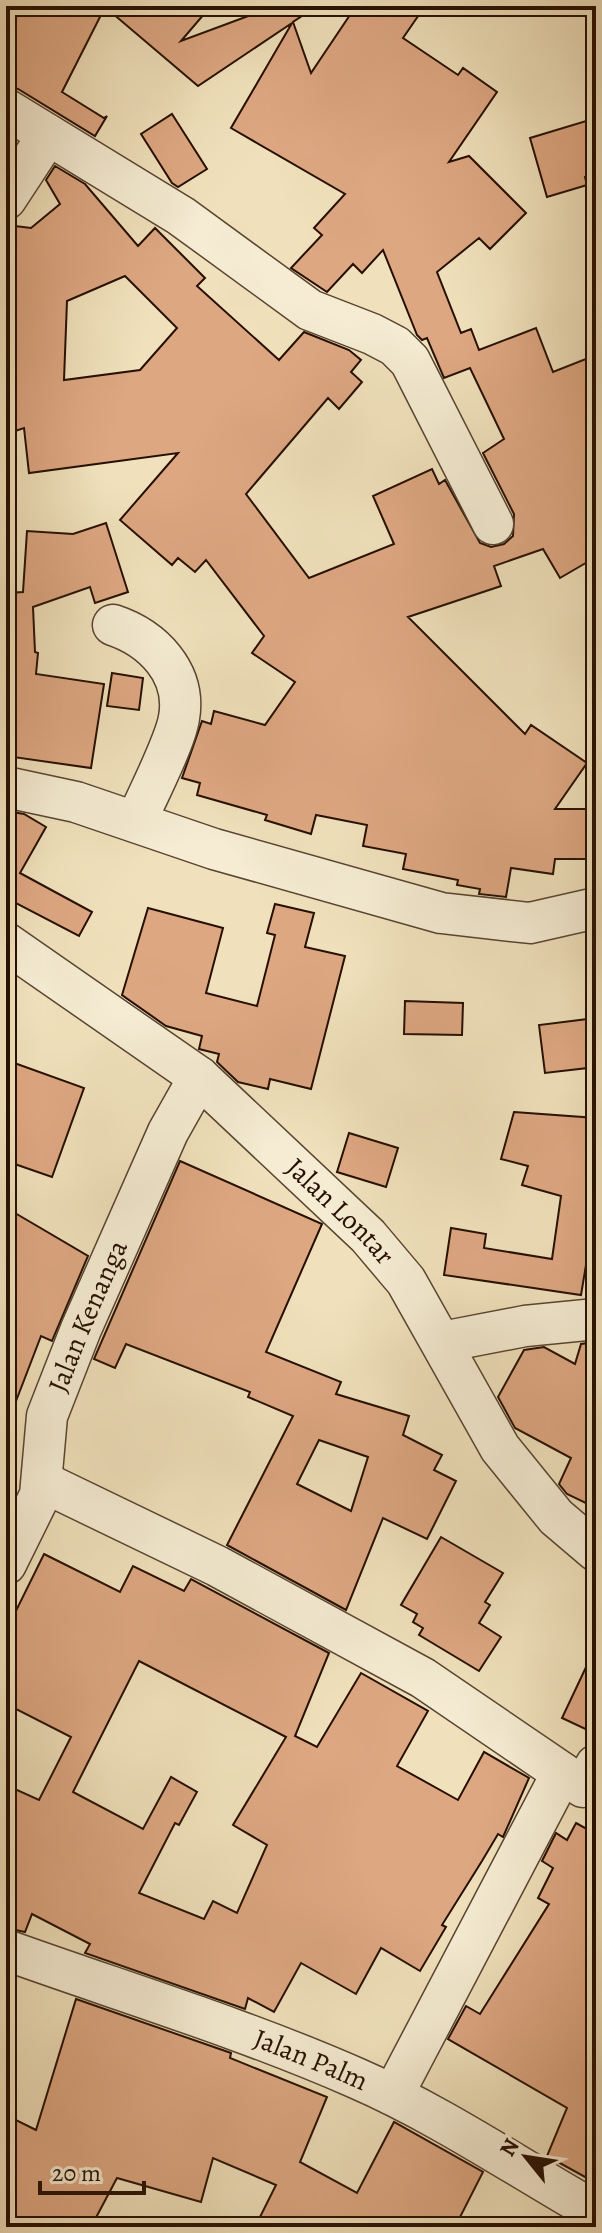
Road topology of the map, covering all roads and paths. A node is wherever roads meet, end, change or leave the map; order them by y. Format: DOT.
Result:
graph roads {
  1 [pos="6,109"];
  2 [pos="48,135"];
  3 [pos="6,199"];
  4 [pos="493,524"];
  5 [pos="113,625"];
  6 [pos="6,787"];
  7 [pos="136,822"];
  8 [pos="596,908"];
  9 [pos="6,943"];
  10 [pos="199,1077"];
  11 [pos="596,1319"];
  12 [pos="442,1342"];
  13 [pos="43,1482"];
  14 [pos="596,1551"];
  15 [pos="6,1564"];
  16 [pos="584,1780"];
  17 [pos="6,1950"];
  18 [pos="393,2095"];
  19 [pos="596,2212"];
  1 -- 2 [label="street"];
  2 -- 3 [label="street"];
  2 -- 4 [label="street"];
  5 -- 7 [label="street"];
  6 -- 7 [label="street"];
  7 -- 8 [label="street"];
  9 -- 10 [label="street, Jalan Lontar"];
  10 -- 12 [label="street, Jalan Lontar"];
  10 -- 13 [label="street, Jalan Kenanga"];
  11 -- 12 [label="street"];
  12 -- 14 [label="street, Jalan Lontar"];
  13 -- 15 [label="street, Jalan Kenanga"];
  13 -- 16 [label="street"];
  16 -- 18 [label="street"];
  17 -- 18 [label="street, Jalan Palm"];
  18 -- 19 [label="street, Jalan Palm"];
}
